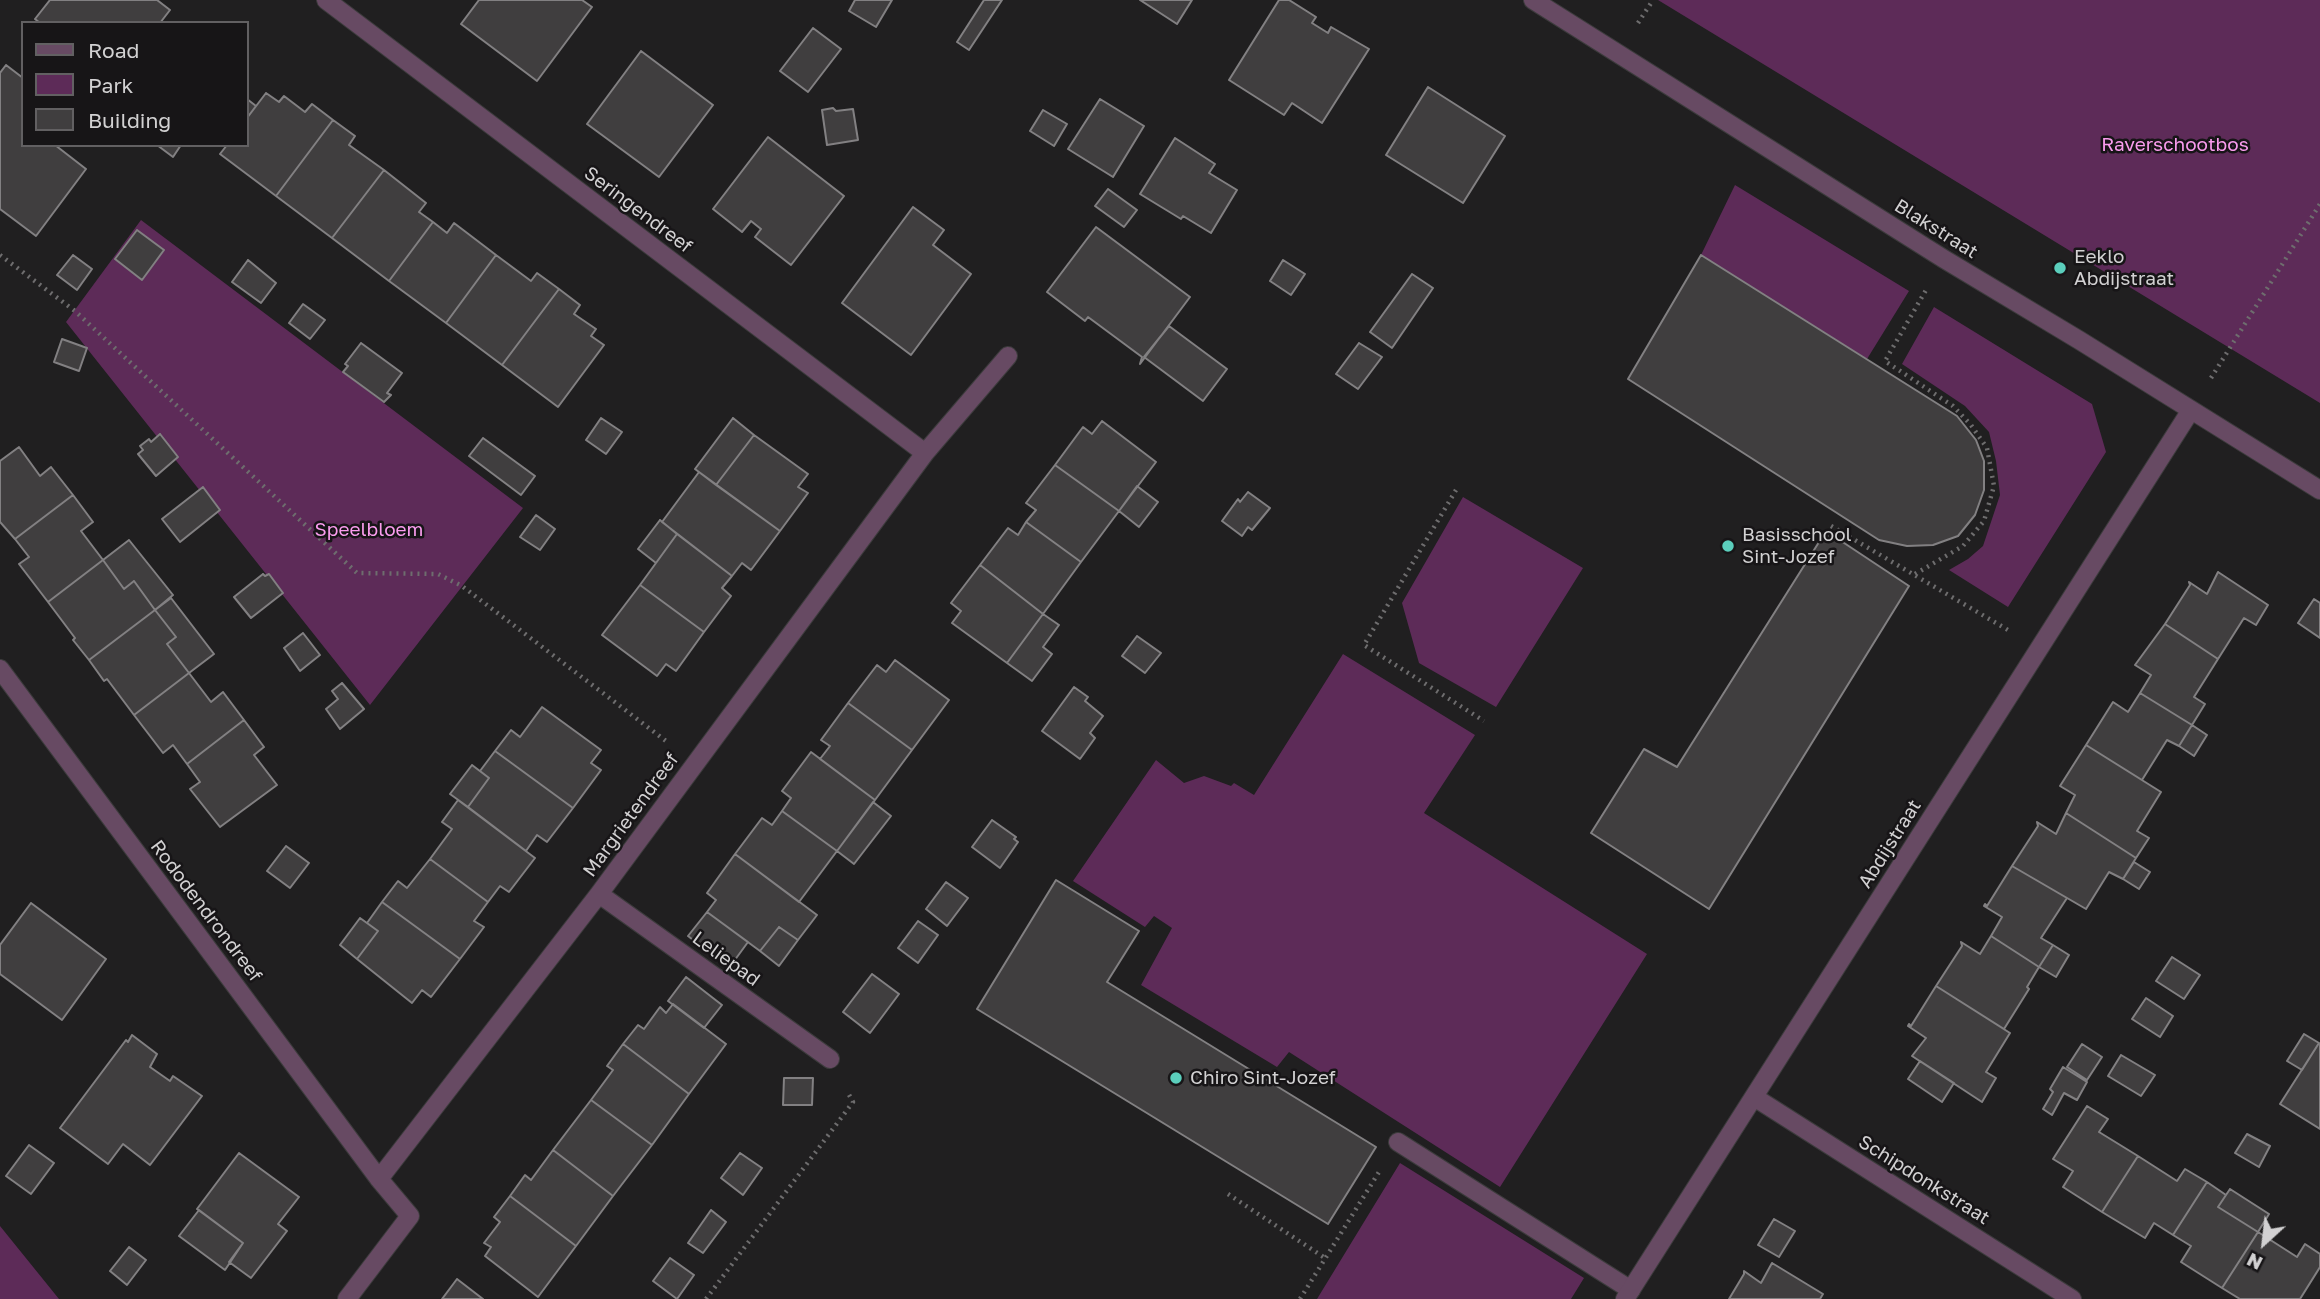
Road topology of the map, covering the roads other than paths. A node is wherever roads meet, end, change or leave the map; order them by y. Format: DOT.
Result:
graph roads {
  1 [pos="326,0"];
  2 [pos="1533,0"];
  3 [pos="1008,356"];
  4 [pos="2191,410"];
  5 [pos="925,453"];
  6 [pos="2320,490"];
  7 [pos="0,669"];
  8 [pos="599,894"];
  9 [pos="830,1059"];
  10 [pos="1754,1097"];
  11 [pos="1398,1142"];
  12 [pos="379,1179"];
  13 [pos="1628,1294"];
  14 [pos="347,1299"];
  15 [pos="2072,1299"];
  1 -- 5 [label="street, Seringendreef"];
  2 -- 4 [label="street, Blakstraat"];
  3 -- 5 [label="street, Margrietendreef"];
  4 -- 6 [label="street, Blakstraat"];
  4 -- 10 [label="street, Abdijstraat"];
  5 -- 8 [label="street, Margrietendreef"];
  7 -- 12 [label="street, Rododendrondreef"];
  8 -- 9 [label="street, Leliepad"];
  8 -- 12 [label="street, Margrietendreef"];
  10 -- 13 [label="street, Abdijstraat"];
  10 -- 15 [label="street, Schipdonkstraat"];
  11 -- 13 [label="street"];
  12 -- 14 [label="street"];
}
